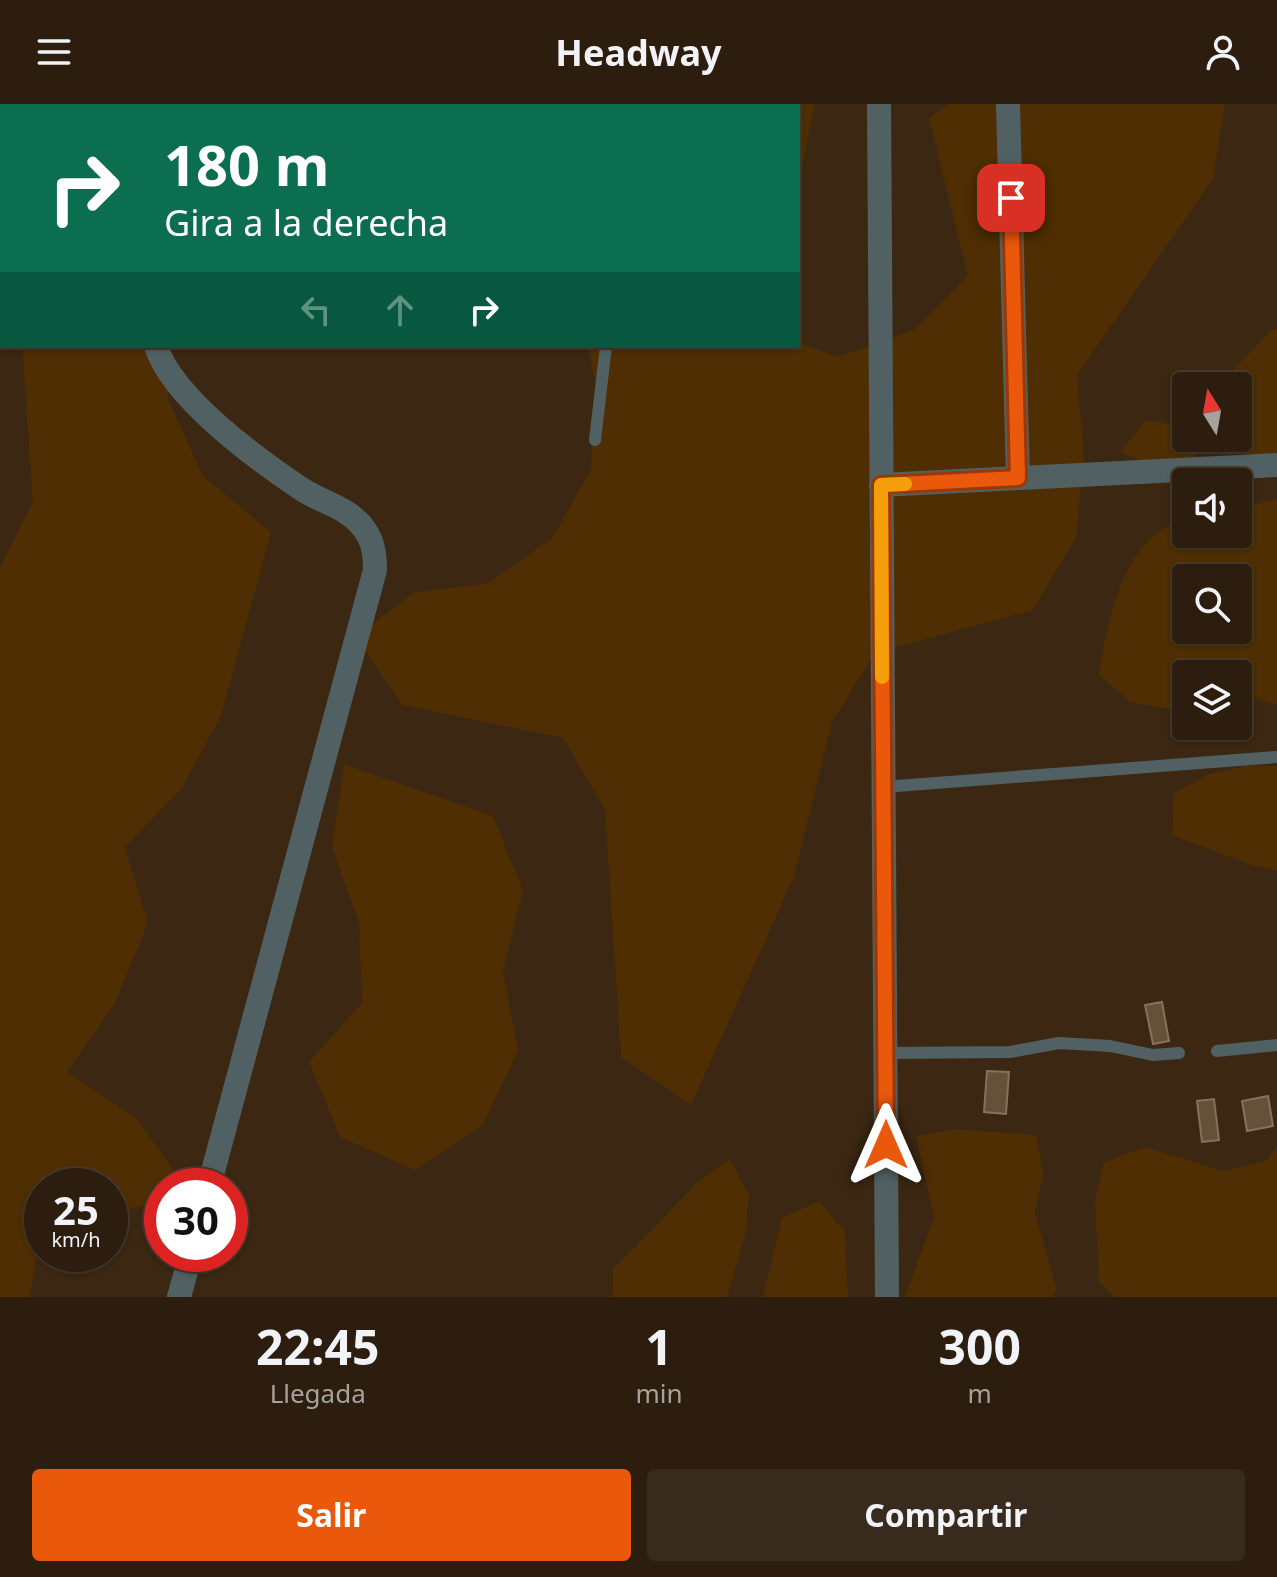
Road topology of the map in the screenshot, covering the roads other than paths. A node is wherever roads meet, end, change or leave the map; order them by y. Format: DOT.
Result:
graph roads {
  1 [pos="879,104"];
  2 [pos="1008,104"];
  3 [pos="157,348"];
  4 [pos="606,348"];
  5 [pos="595,440"];
  6 [pos="1277,465"];
  7 [pos="1018,478"];
  8 [pos="881,485"];
  9 [pos="1277,757"];
  10 [pos="883,787"];
  11 [pos="1277,1045"];
  12 [pos="1217,1051"];
  13 [pos="885,1053"];
  14 [pos="1179,1053"];
  15 [pos="214,1168"];
  16 [pos="186,1272"];
  17 [pos="179,1297"];
  18 [pos="887,1297"];
  1 -- 8 [label="street"];
  2 -- 7 [label="street"];
  3 -- 15 [label="street"];
  4 -- 5 [label="lane"];
  6 -- 7 [label="street"];
  7 -- 8 [label="street"];
  8 -- 10 [label="street"];
  9 -- 10 [label="lane"];
  10 -- 13 [label="street"];
  11 -- 12 [label="lane"];
  13 -- 14 [label="lane"];
  13 -- 18 [label="street"];
  16 -- 17 [label="street"];
}
